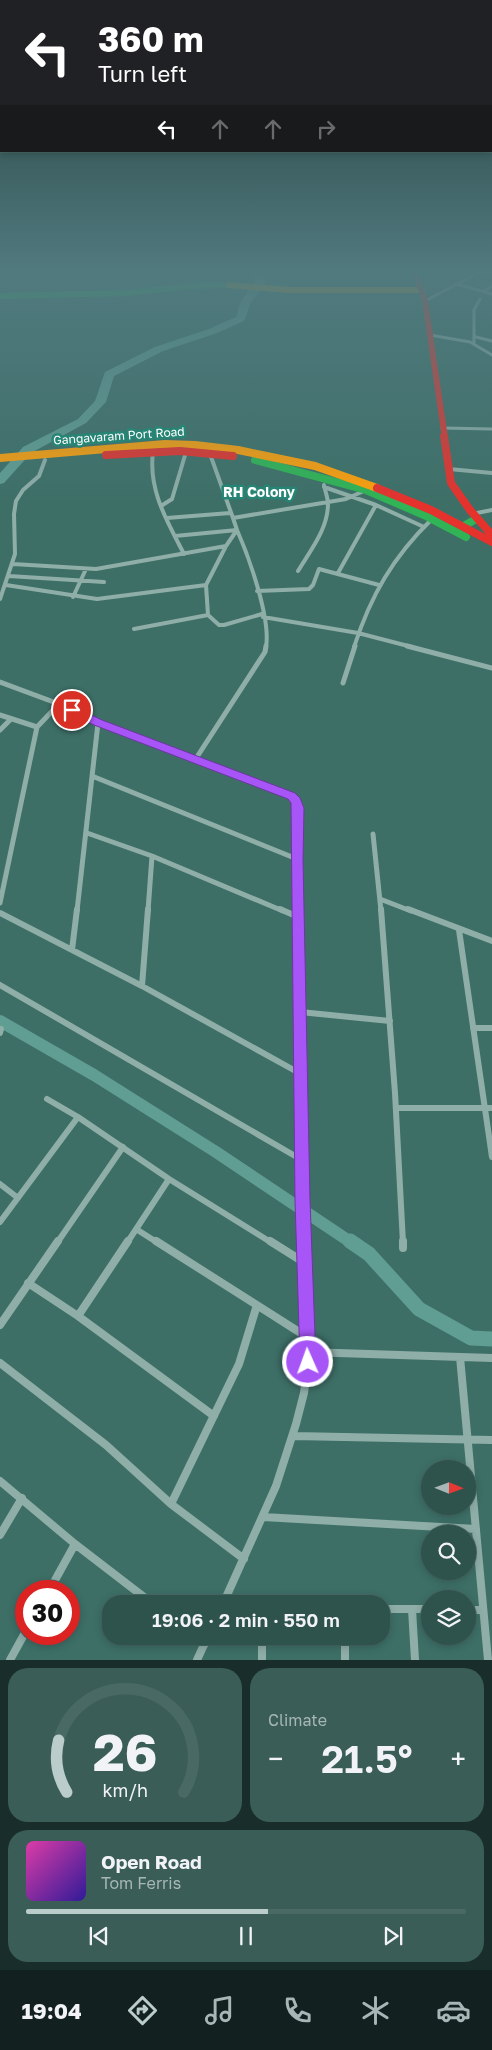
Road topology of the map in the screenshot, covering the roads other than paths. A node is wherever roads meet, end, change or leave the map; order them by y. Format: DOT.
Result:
graph roads {
  1 [pos="432,348"];
  2 [pos="482,348"];
  3 [pos="488,348"];
  4 [pos="485,350"];
  5 [pos="492,355"];
  6 [pos="442,428"];
  7 [pos="492,429"];
  8 [pos="210,454"];
  9 [pos="152,456"];
  10 [pos="184,456"];
  11 [pos="0,458"];
  12 [pos="42,461"];
  13 [pos="0,464"];
  14 [pos="294,465"];
  15 [pos="448,468"];
  16 [pos="492,474"];
  17 [pos="324,482"];
  18 [pos="366,490"];
  19 [pos="354,496"];
  20 [pos="328,502"];
  21 [pos="376,505"];
  22 [pos="161,506"];
  23 [pos="492,510"];
  24 [pos="230,513"];
  25 [pos="474,517"];
  26 [pos="167,518"];
  27 [pos="232,518"];
  28 [pos="432,519"];
  29 [pos="424,527"];
  30 [pos="462,527"];
  31 [pos="237,530"];
  32 [pos="492,535"];
  33 [pos="176,536"];
  34 [pos="492,542"];
  35 [pos="226,546"];
  36 [pos="492,549"];
  37 [pos="184,554"];
  38 [pos="13,564"];
  39 [pos="86,570"];
  40 [pos="298,571"];
  41 [pos="338,574"];
  42 [pos="9,576"];
  43 [pos="82,581"];
  44 [pos="104,582"];
  45 [pos="6,585"];
  46 [pos="206,585"];
  47 [pos="379,586"];
  48 [pos="257,591"];
  49 [pos="73,597"];
  50 [pos="0,599"];
  51 [pos="208,615"];
  52 [pos="262,615"];
  53 [pos="134,629"];
  54 [pos="358,633"];
  55 [pos="492,668"];
  56 [pos="0,682"];
  57 [pos="343,683"];
  58 [pos="59,704"];
  59 [pos="0,715"];
  60 [pos="11,719"];
  61 [pos="98,723"];
  62 [pos="37,727"];
  63 [pos="0,730"];
  64 [pos="195,760"];
  65 [pos="92,776"];
  66 [pos="87,833"];
  67 [pos="373,834"];
  68 [pos="152,856"];
  69 [pos="297,859"];
  70 [pos="380,899"];
  71 [pos="0,903"];
  72 [pos="0,912"];
  73 [pos="298,917"];
  74 [pos="459,930"];
  75 [pos="492,941"];
  76 [pos="72,950"];
  77 [pos="0,985"];
  78 [pos="142,986"];
  79 [pos="300,1012"];
  80 [pos="390,1021"];
  81 [pos="473,1028"];
  82 [pos="492,1028"];
  83 [pos="301,1074"];
  84 [pos="47,1099"];
  85 [pos="397,1108"];
  86 [pos="488,1108"];
  87 [pos="78,1117"];
  88 [pos="123,1147"];
  89 [pos="492,1157"];
  90 [pos="302,1160"];
  91 [pos="169,1179"];
  92 [pos="0,1184"];
  93 [pos="18,1198"];
  94 [pos="0,1222"];
  95 [pos="136,1229"];
  96 [pos="404,1248"];
  97 [pos="305,1263"];
  98 [pos="28,1283"];
  99 [pos="257,1306"];
  100 [pos="78,1316"];
  101 [pos="0,1325"];
  102 [pos="307,1337"];
  103 [pos="308,1352"];
  104 [pos="460,1357"];
  105 [pos="492,1358"];
  106 [pos="0,1363"];
  107 [pos="214,1416"];
  108 [pos="294,1436"];
  109 [pos="492,1440"];
  110 [pos="468,1441"];
  111 [pos="0,1481"];
  112 [pos="22,1498"];
  113 [pos="171,1504"];
  114 [pos="263,1517"];
  115 [pos="421,1525"];
  116 [pos="476,1525"];
  117 [pos="476,1528"];
  118 [pos="0,1534"];
  119 [pos="75,1544"];
  120 [pos="244,1558"];
  121 [pos="55,1580"];
  122 [pos="141,1595"];
  123 [pos="228,1595"];
  124 [pos="390,1609"];
  125 [pos="412,1609"];
  126 [pos="421,1609"];
  127 [pos="476,1610"];
  128 [pos="483,1610"];
  129 [pos="19,1645"];
  130 [pos="204,1645"];
  131 [pos="262,1645"];
  132 [pos="345,1645"];
  133 [pos="10,1660"];
  134 [pos="197,1660"];
  135 [pos="262,1660"];
  136 [pos="345,1660"];
  137 [pos="416,1660"];
  138 [pos="488,1660"];
  1 -- 6 [label="street"];
  2 -- 4 [label="street"];
  3 -- 4 [label="street"];
  4 -- 5 [label="street"];
  6 -- 7 [label="street"];
  6 -- 15 [label="street"];
  8 -- 10 [label="street, Gangavaram Port Road"];
  8 -- 14 [label="street, Gangavaram Port Road"];
  8 -- 24 [label="street"];
  9 -- 10 [label="street, Gangavaram Port Road"];
  9 -- 12 [label="street, Gangavaram Port Road"];
  9 -- 22 [label="street"];
  10 -- 22 [label="street"];
  11 -- 12 [label="street, Gangavaram Port Road"];
  12 -- 13 [label="street, Gangavaram Port Road"];
  12 -- 14 [label="street, Gangavaram Port Road"];
  12 -- 38 [label="street"];
  14 -- 17 [label="street, Gangavaram Port Road"];
  14 -- 30 [label="street, Gangavaram Port Road"];
  15 -- 16 [label="street"];
  15 -- 25 [label="street"];
  17 -- 18 [label="street, Gangavaram Port Road"];
  17 -- 19 [label="street"];
  17 -- 20 [label="street"];
  18 -- 19 [label="street"];
  18 -- 28 [label="street, Gangavaram Port Road"];
  19 -- 20 [label="street"];
  19 -- 21 [label="street"];
  20 -- 27 [label="street"];
  20 -- 40 [label="street"];
  21 -- 29 [label="street"];
  21 -- 41 [label="street"];
  22 -- 26 [label="street"];
  23 -- 25 [label="street"];
  24 -- 26 [label="street"];
  24 -- 27 [label="street"];
  25 -- 30 [label="street"];
  25 -- 32 [label="street"];
  26 -- 33 [label="street"];
  27 -- 31 [label="street"];
  28 -- 29 [label="street"];
  28 -- 36 [label="street, Gangavaram Port Road"];
  29 -- 47 [label="street"];
  30 -- 34 [label="street, Gangavaram Port Road"];
  31 -- 33 [label="street"];
  31 -- 35 [label="street"];
  31 -- 48 [label="street"];
  33 -- 37 [label="street"];
  35 -- 37 [label="street"];
  35 -- 46 [label="street"];
  37 -- 39 [label="street"];
  38 -- 39 [label="street"];
  38 -- 42 [label="street"];
  39 -- 43 [label="street"];
  41 -- 47 [label="street"];
  41 -- 48 [label="street"];
  42 -- 43 [label="street"];
  42 -- 45 [label="street"];
  43 -- 44 [label="street"];
  43 -- 49 [label="street"];
  45 -- 49 [label="street"];
  45 -- 50 [label="street"];
  46 -- 49 [label="street"];
  46 -- 51 [label="street"];
  47 -- 54 [label="street"];
  48 -- 52 [label="street"];
  51 -- 52 [label="street"];
  51 -- 53 [label="street"];
  52 -- 54 [label="street"];
  52 -- 64 [label="street"];
  54 -- 55 [label="street"];
  54 -- 57 [label="street"];
  56 -- 58 [label="street"];
  58 -- 61 [label="street"];
  58 -- 62 [label="street"];
  59 -- 60 [label="street"];
  60 -- 62 [label="street"];
  60 -- 63 [label="street"];
  61 -- 64 [label="street"];
  61 -- 65 [label="street"];
  62 -- 71 [label="street"];
  64 -- 69 [label="street"];
  65 -- 66 [label="street"];
  65 -- 69 [label="street"];
  66 -- 68 [label="street"];
  66 -- 76 [label="street"];
  67 -- 70 [label="street"];
  68 -- 73 [label="street"];
  68 -- 78 [label="street"];
  69 -- 73 [label="street"];
  70 -- 74 [label="street"];
  70 -- 80 [label="street"];
  72 -- 76 [label="street"];
  73 -- 79 [label="street"];
  74 -- 75 [label="street"];
  74 -- 81 [label="street"];
  76 -- 78 [label="street"];
  77 -- 90 [label="street"];
  78 -- 83 [label="street"];
  79 -- 80 [label="street"];
  79 -- 83 [label="street"];
  80 -- 85 [label="street"];
  81 -- 82 [label="street"];
  81 -- 86 [label="street"];
  83 -- 90 [label="street"];
  84 -- 87 [label="street"];
  85 -- 86 [label="street"];
  85 -- 96 [label="street"];
  86 -- 89 [label="street"];
  87 -- 88 [label="street"];
  87 -- 93 [label="street"];
  88 -- 91 [label="street"];
  88 -- 98 [label="street"];
  90 -- 97 [label="street"];
  91 -- 95 [label="street"];
  91 -- 97 [label="street"];
  92 -- 93 [label="street"];
  93 -- 94 [label="street"];
  95 -- 99 [label="street"];
  95 -- 100 [label="street"];
  97 -- 102 [label="street"];
  98 -- 100 [label="street"];
  98 -- 101 [label="street"];
  99 -- 102 [label="street"];
  99 -- 107 [label="street"];
  100 -- 107 [label="street"];
  102 -- 103 [label="street"];
  103 -- 104 [label="street"];
  103 -- 108 [label="street"];
  104 -- 105 [label="street"];
  104 -- 110 [label="street"];
  106 -- 113 [label="street"];
  107 -- 113 [label="street"];
  108 -- 110 [label="street"];
  108 -- 114 [label="street"];
  109 -- 110 [label="street"];
  110 -- 116 [label="street"];
  111 -- 112 [label="street"];
  112 -- 118 [label="street"];
  112 -- 119 [label="street"];
  113 -- 120 [label="street"];
  114 -- 115 [label="street"];
  114 -- 120 [label="street"];
  117 -- 128 [label="street"];
  119 -- 121 [label="street"];
  119 -- 122 [label="street"];
  120 -- 123 [label="street"];
  124 -- 125 [label="street"];
  125 -- 126 [label="street"];
  125 -- 137 [label="street"];
  127 -- 128 [label="street"];
  128 -- 138 [label="street"];
  129 -- 133 [label="street"];
  130 -- 134 [label="street"];
  131 -- 135 [label="street"];
  132 -- 136 [label="street"];
}
